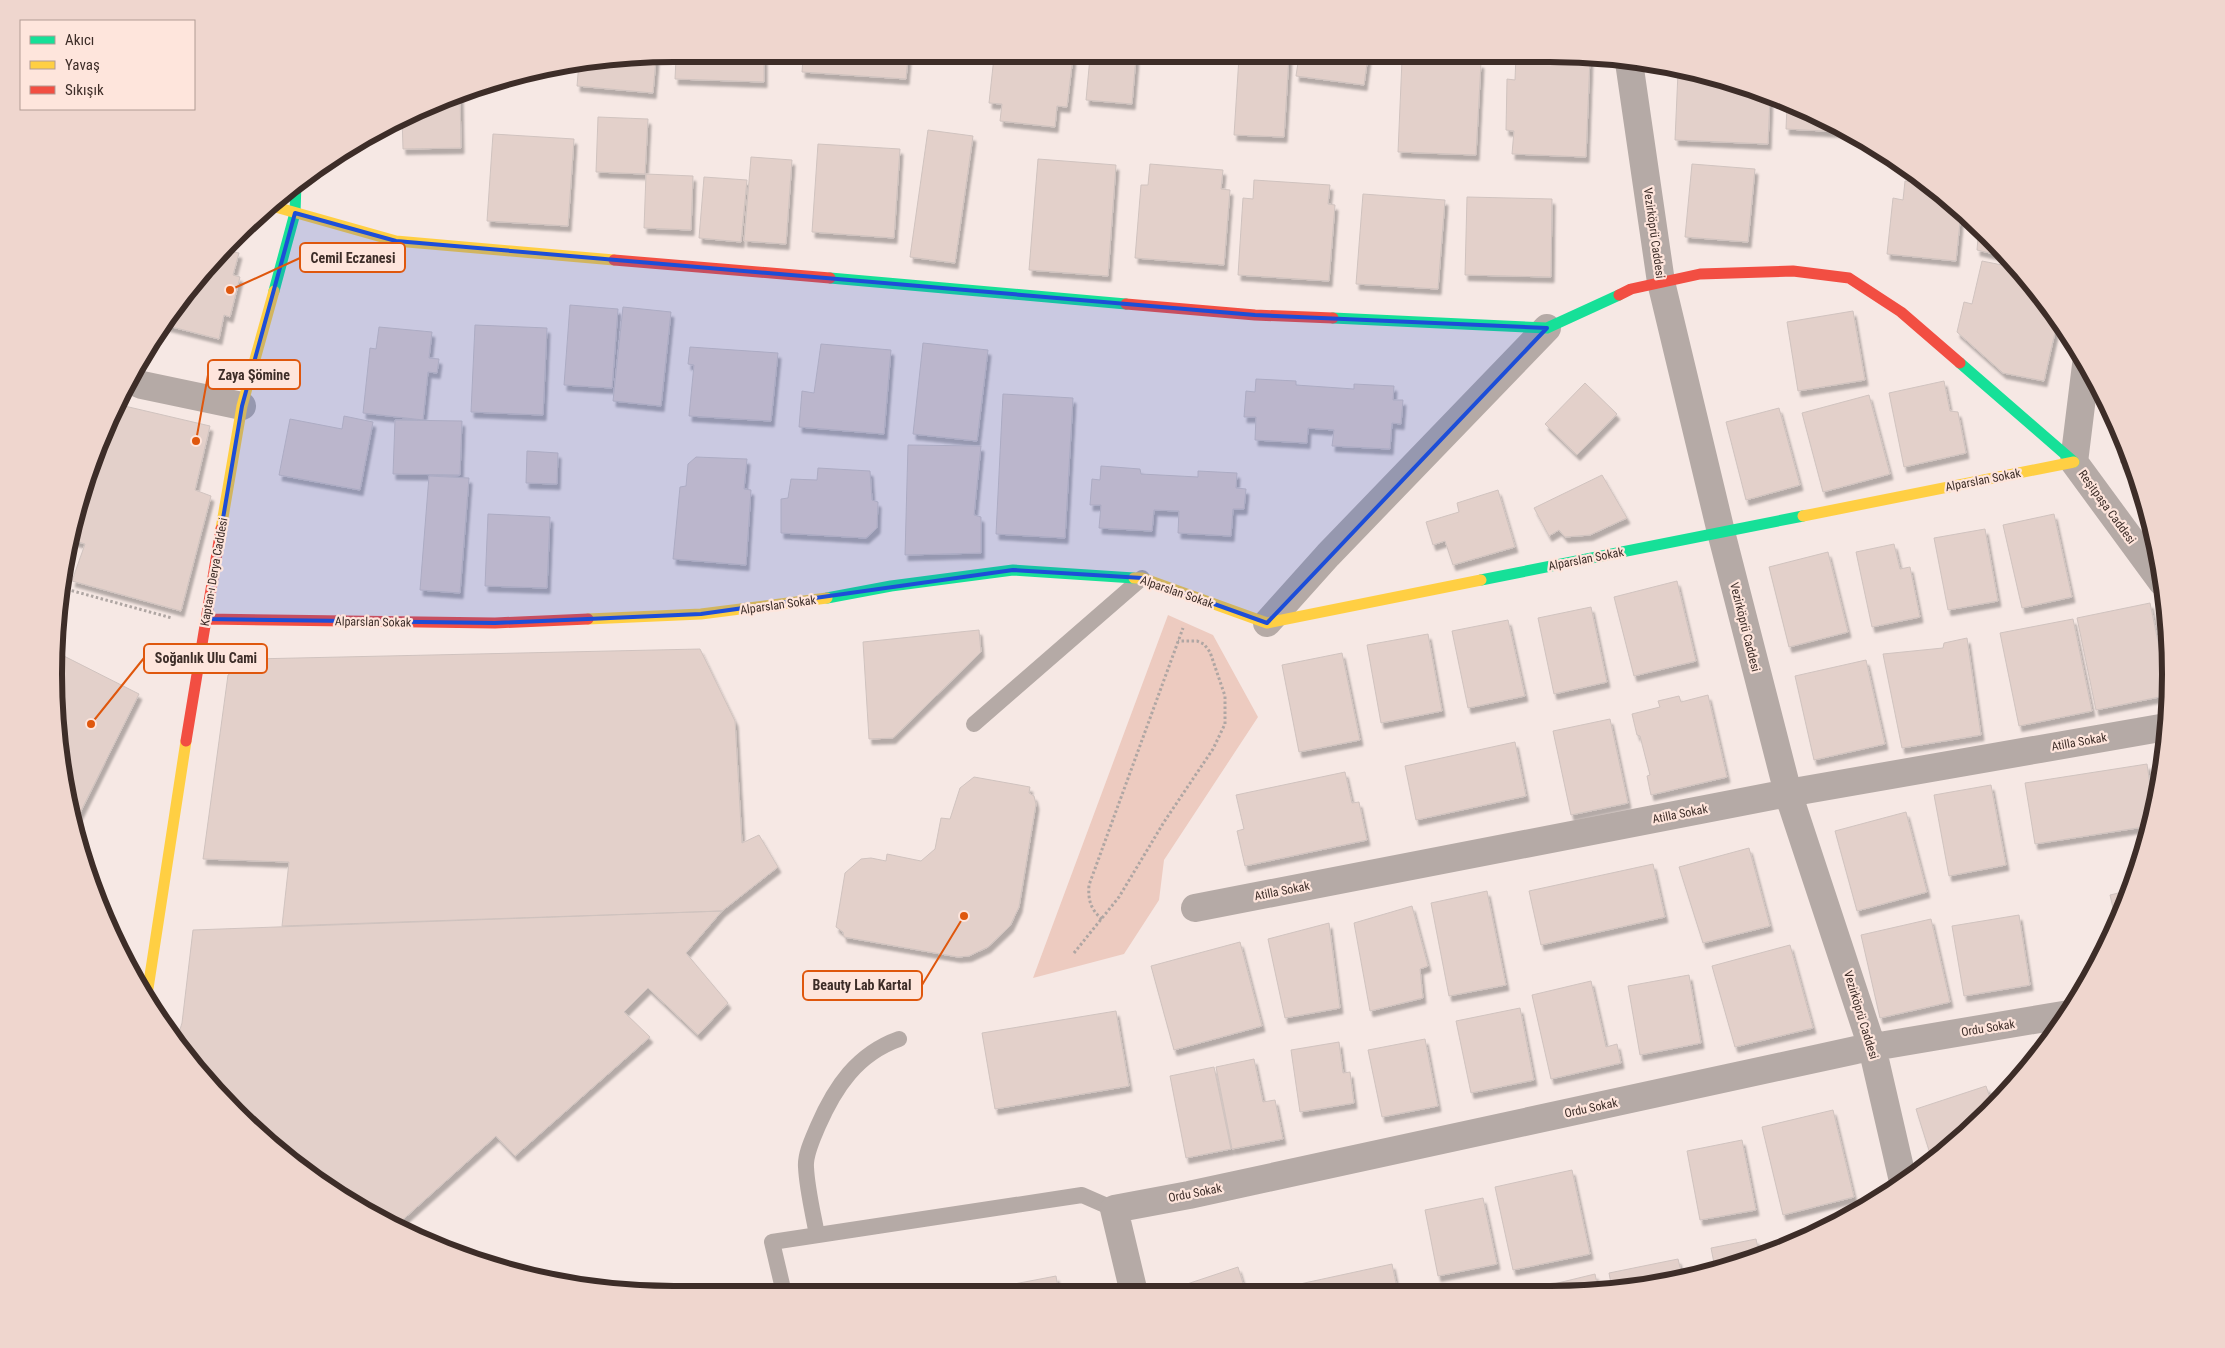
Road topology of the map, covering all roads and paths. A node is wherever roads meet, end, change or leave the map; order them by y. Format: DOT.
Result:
graph roads {
  1 [pos="1630,68"];
  2 [pos="296,194"];
  3 [pos="279,208"];
  4 [pos="295,212"];
  5 [pos="1661,282"];
  6 [pos="1547,328"];
  7 [pos="2085,375"];
  8 [pos="137,383"];
  9 [pos="242,406"];
  10 [pos="2074,462"];
  11 [pos="1721,532"];
  12 [pos="2144,539"];
  13 [pos="2151,556"];
  14 [pos="1142,578"];
  15 [pos="69,590"];
  16 [pos="1194,597"];
  17 [pos="206,619"];
  18 [pos="1267,623"];
  19 [pos="1178,641"];
  20 [pos="974,724"];
  21 [pos="2160,728"];
  22 [pos="1788,793"];
  23 [pos="1195,908"];
  24 [pos="1102,919"];
  25 [pos="1074,953"];
  26 [pos="148,987"];
  27 [pos="2058,1016"];
  28 [pos="899,1039"];
  29 [pos="1872,1047"];
  30 [pos="1901,1174"];
  31 [pos="1114,1209"];
  32 [pos="817,1235"];
  33 [pos="782,1286"];
  34 [pos="1132,1286"];
  1 -- 5 [label="street, Vezirköprü Caddesi"];
  2 -- 4 [label="street, Kaptan-ı Derya Caddesi"];
  3 -- 4 [label="street"];
  4 -- 6 [label="street"];
  4 -- 9 [label="street, Kaptan-ı Derya Caddesi"];
  5 -- 6 [label="street"];
  5 -- 10 [label="street"];
  5 -- 11 [label="street, Vezirköprü Caddesi"];
  6 -- 18 [label="street"];
  7 -- 10 [label="street, Reşitpaşa Caddesi"];
  8 -- 9 [label="street"];
  9 -- 17 [label="street, Kaptan-ı Derya Caddesi"];
  10 -- 11 [label="street, Alparslan Sokak"];
  10 -- 12 [label="street, Reşitpaşa Caddesi"];
  11 -- 18 [label="street, Alparslan Sokak"];
  11 -- 22 [label="street, Vezirköprü Caddesi"];
  12 -- 13 [label="street, Reşitpaşa Caddesi"];
  14 -- 16 [label="street, Alparslan Sokak"];
  14 -- 17 [label="street, Alparslan Sokak"];
  14 -- 20 [label="lane"];
  15 -- 17 [label="path"];
  16 -- 18 [label="street, Alparslan Sokak"];
  16 -- 19 [label="path"];
  17 -- 26 [label="street, Kaptan-ı Derya Caddesi"];
  19 -- 24 [label="path"];
  19 -- 24 [label="path"];
  21 -- 22 [label="street, Atilla Sokak"];
  22 -- 23 [label="street, Atilla Sokak"];
  22 -- 29 [label="street, Vezirköprü Caddesi"];
  24 -- 25 [label="path"];
  27 -- 29 [label="street, Ordu Sokak"];
  28 -- 32 [label="lane"];
  29 -- 30 [label="street, Vezirköprü Caddesi"];
  29 -- 31 [label="street, Ordu Sokak"];
  31 -- 32 [label="lane"];
  31 -- 34 [label="street"];
  32 -- 33 [label="lane"];
}
